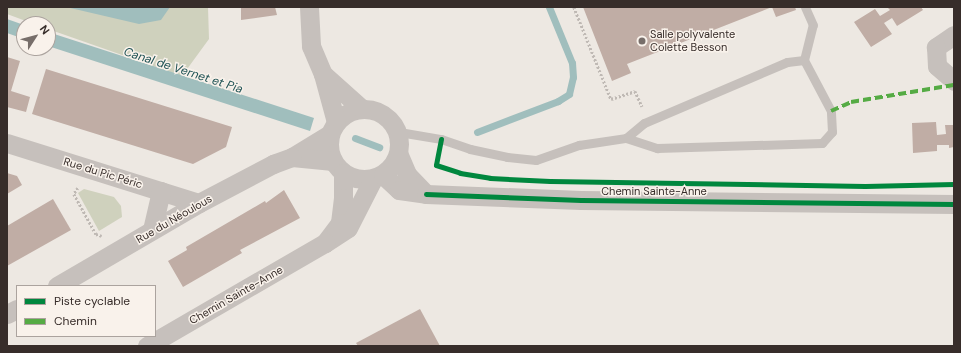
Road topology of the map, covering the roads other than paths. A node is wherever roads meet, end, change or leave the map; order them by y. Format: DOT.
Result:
graph roads {
  1 [pos="309,7"];
  2 [pos="806,7"];
  3 [pos="954,35"];
  4 [pos="804,60"];
  5 [pos="323,74"];
  6 [pos="954,80"];
  7 [pos="361,108"];
  8 [pos="333,128"];
  9 [pos="399,132"];
  10 [pos="626,138"];
  11 [pos="7,143"];
  12 [pos="399,154"];
  13 [pos="292,157"];
  14 [pos="338,167"];
  15 [pos="378,177"];
  16 [pos="161,191"];
  17 [pos="426,194"];
  18 [pos="199,203"];
  19 [pos="954,204"];
  20 [pos="152,230"];
  21 [pos="325,243"];
  22 [pos="59,285"];
  23 [pos="16,310"];
  24 [pos="7,314"];
  25 [pos="147,346"];
  1 -- 5 [label="street"];
  2 -- 4 [label="lane"];
  3 -- 6 [label="street"];
  4 -- 10 [label="lane"];
  4 -- 10 [label="lane"];
  5 -- 7 [label="street"];
  5 -- 8 [label="street"];
  7 -- 8 [label="street"];
  7 -- 9 [label="street"];
  8 -- 13 [label="street, Rue du Néoulous"];
  8 -- 14 [label="street"];
  9 -- 10 [label="lane"];
  9 -- 12 [label="street"];
  11 -- 16 [label="street, Rue du Pic Péric"];
  12 -- 15 [label="street"];
  12 -- 17 [label="street"];
  13 -- 14 [label="street, Rue du Néoulous"];
  13 -- 18 [label="street, Rue du Néoulous"];
  14 -- 15 [label="street"];
  14 -- 21 [label="street, Chemin Sainte-Anne"];
  15 -- 17 [label="street, Chemin Sainte-Anne"];
  15 -- 21 [label="street, Chemin Sainte-Anne"];
  16 -- 18 [label="street, Rue du Pic Péric"];
  16 -- 20 [label="street"];
  17 -- 19 [label="street, Chemin Sainte-Anne"];
  18 -- 20 [label="street, Rue du Néoulous"];
  20 -- 22 [label="street, Rue du Néoulous"];
  21 -- 25 [label="street, Chemin Sainte-Anne"];
  23 -- 24 [label="street"];
}
